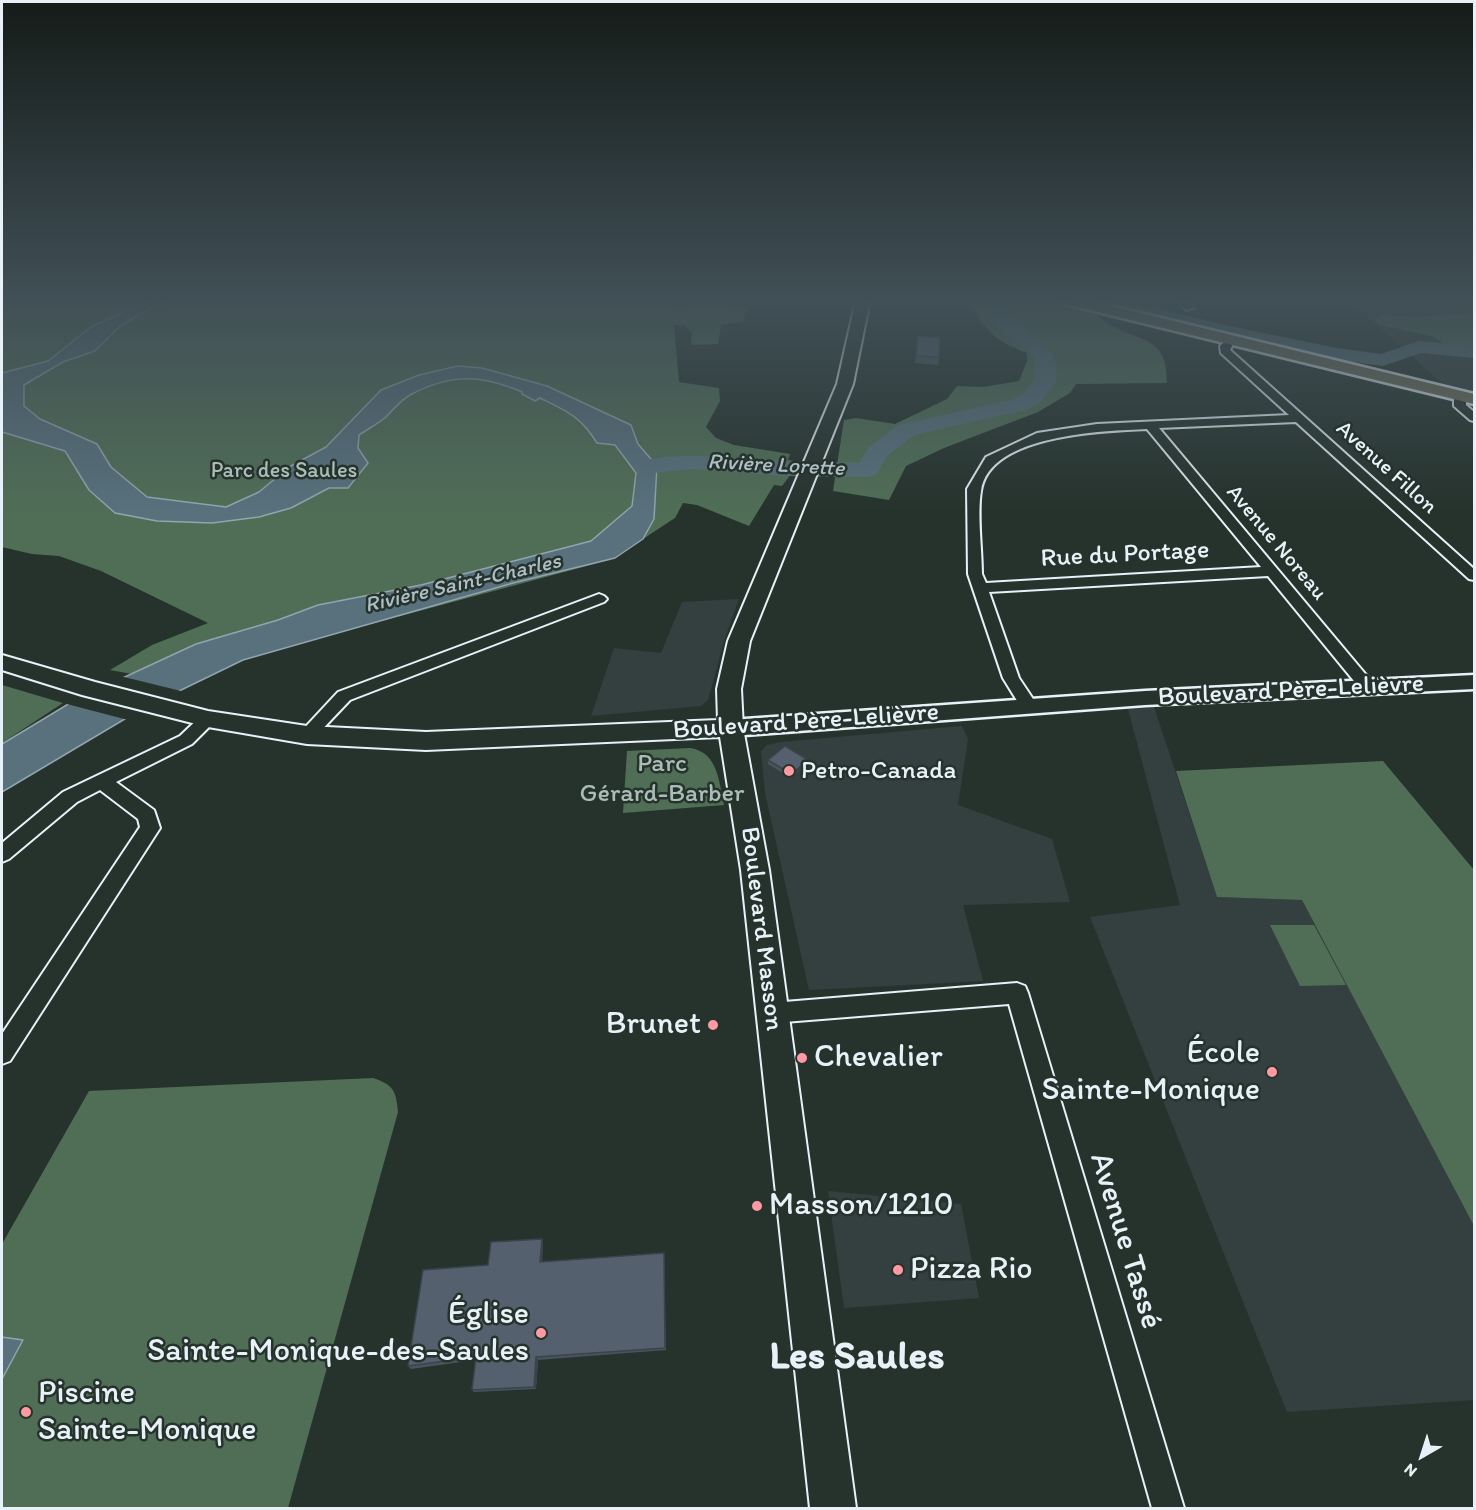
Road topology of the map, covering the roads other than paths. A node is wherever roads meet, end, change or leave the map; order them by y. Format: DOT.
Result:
graph roads {
  1 [pos="848,370"];
  2 [pos="1247,370"];
  3 [pos="1354,370"];
  4 [pos="1467,398"];
  5 [pos="1300,418"];
  6 [pos="1474,418"];
  7 [pos="1150,425"];
  8 [pos="1273,571"];
  9 [pos="1474,576"];
  10 [pos="981,588"];
  11 [pos="599,598"];
  12 [pos="2,662"];
  13 [pos="1474,682"];
  14 [pos="1369,688"];
  15 [pos="1030,708"];
  16 [pos="208,719"];
  17 [pos="731,728"];
  18 [pos="307,735"];
  19 [pos="101,782"];
  20 [pos="2,854"];
  21 [pos="772,1013"];
  22 [pos="2,1053"];
  23 [pos="833,1509"];
  24 [pos="1168,1509"];
  1 -- 17 [label="main road, Boulevard Masson"];
  2 -- 5 [label="street, Avenue Fillon"];
  3 -- 4 [label="main road"];
  4 -- 6 [label="street"];
  5 -- 7 [label="street"];
  5 -- 9 [label="street, Avenue Fillon"];
  7 -- 8 [label="street, Avenue Noreau"];
  7 -- 10 [label="street"];
  8 -- 10 [label="street, Rue du Portage"];
  8 -- 14 [label="street, Avenue Noreau"];
  10 -- 15 [label="street"];
  11 -- 18 [label="street"];
  12 -- 16 [label="main road, Boulevard Père-Lelièvre"];
  13 -- 14 [label="street, Boulevard Père-Lelièvre"];
  14 -- 15 [label="street, Boulevard Père-Lelièvre"];
  15 -- 17 [label="street, Boulevard Père-Lelièvre"];
  16 -- 18 [label="main road, Boulevard Père-Lelièvre"];
  16 -- 19 [label="street"];
  17 -- 18 [label="main road, Boulevard Père-Lelièvre"];
  17 -- 21 [label="main road, Boulevard Masson"];
  19 -- 20 [label="street"];
  19 -- 22 [label="street"];
  21 -- 23 [label="main road, Boulevard Masson"];
  21 -- 24 [label="street, Avenue Tassé"];
}
